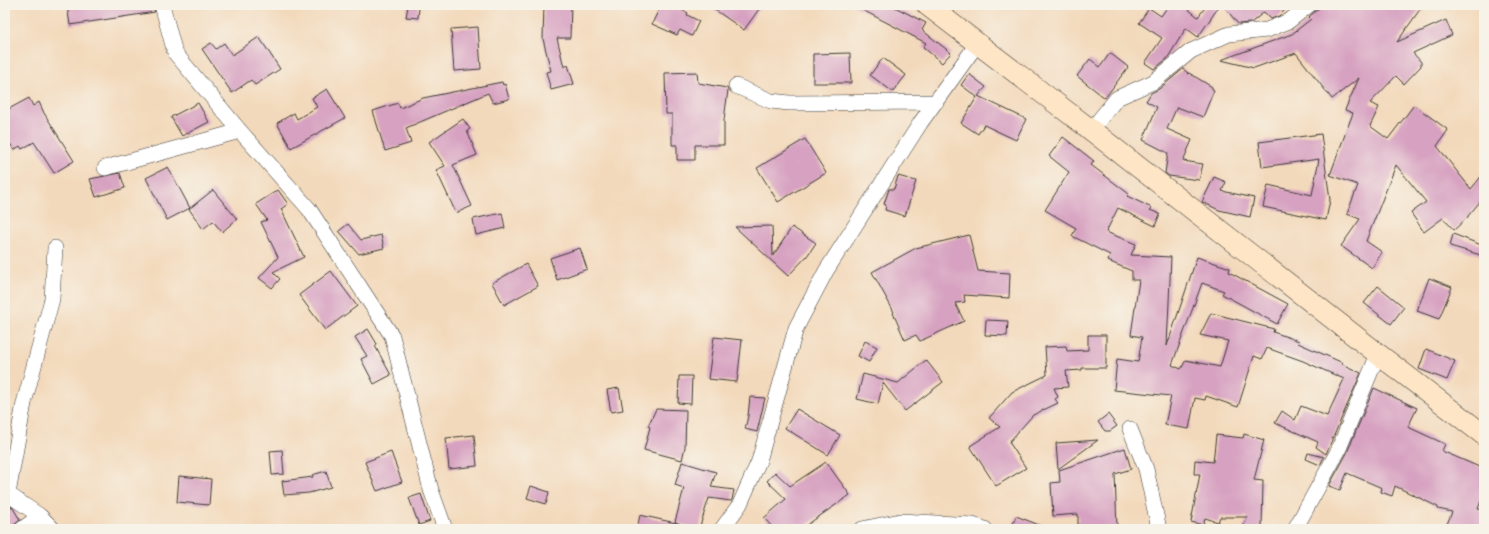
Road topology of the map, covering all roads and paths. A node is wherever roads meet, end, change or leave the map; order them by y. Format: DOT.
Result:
graph roads {
  1 [pos="162,5"];
  2 [pos="927,5"];
  3 [pos="1310,5"];
  4 [pos="977,44"];
  5 [pos="736,86"];
  6 [pos="936,102"];
  7 [pos="1091,130"];
  8 [pos="240,131"];
  9 [pos="105,168"];
  10 [pos="55,248"];
  11 [pos="1378,354"];
  12 [pos="1130,429"];
  13 [pos="1484,435"];
  14 [pos="7,493"];
  15 [pos="40,516"];
  16 [pos="22,529"];
  17 [pos="53,529"];
  18 [pos="445,529"];
  19 [pos="722,529"];
  20 [pos="862,529"];
  21 [pos="984,529"];
  22 [pos="1159,529"];
  23 [pos="1295,529"];
  1 -- 8 [label="street"];
  2 -- 4 [label="main road"];
  3 -- 7 [label="street"];
  4 -- 6 [label="street"];
  4 -- 7 [label="main road"];
  5 -- 6 [label="street"];
  6 -- 19 [label="street"];
  7 -- 11 [label="main road"];
  8 -- 9 [label="street"];
  8 -- 18 [label="street"];
  10 -- 14 [label="street"];
  11 -- 13 [label="main road"];
  11 -- 23 [label="street"];
  12 -- 22 [label="street"];
  14 -- 15 [label="street"];
  15 -- 16 [label="street"];
  15 -- 17 [label="street"];
  20 -- 21 [label="street"];
}
